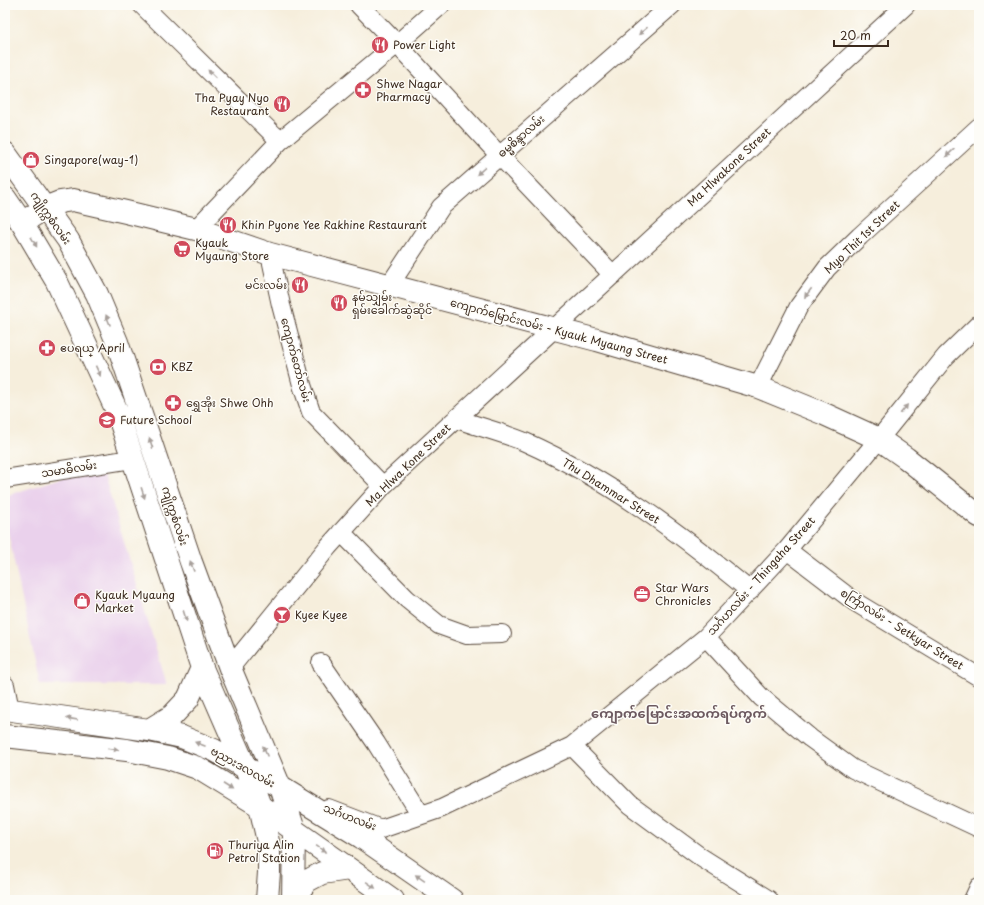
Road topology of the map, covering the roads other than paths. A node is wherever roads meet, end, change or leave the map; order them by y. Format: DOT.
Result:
graph roads {
  1 [pos="142,5"];
  2 [pos="359,5"];
  3 [pos="442,5"];
  4 [pos="672,5"];
  5 [pos="906,5"];
  6 [pos="397,44"];
  7 [pos="979,126"];
  8 [pos="280,141"];
  9 [pos="5,153"];
  10 [pos="499,155"];
  11 [pos="5,198"];
  12 [pos="45,208"];
  13 [pos="22,223"];
  14 [pos="196,229"];
  15 [pos="270,254"];
  16 [pos="614,275"];
  17 [pos="389,286"];
  18 [pos="979,324"];
  19 [pos="553,329"];
  20 [pos="758,387"];
  21 [pos="457,419"];
  22 [pos="879,439"];
  23 [pos="132,459"];
  24 [pos="5,479"];
  25 [pos="383,486"];
  26 [pos="979,516"];
  27 [pos="341,532"];
  28 [pos="787,550"];
  29 [pos="750,591"];
  30 [pos="502,634"];
  31 [pos="706,637"];
  32 [pos="321,663"];
  33 [pos="202,668"];
  34 [pos="230,668"];
  35 [pos="979,677"];
  36 [pos="5,685"];
  37 [pos="7,709"];
  38 [pos="150,730"];
  39 [pos="5,736"];
  40 [pos="572,746"];
  41 [pos="246,769"];
  42 [pos="280,787"];
  43 [pos="260,806"];
  44 [pos="421,815"];
  45 [pos="979,828"];
  46 [pos="294,830"];
  47 [pos="349,869"];
  48 [pos="979,887"];
  49 [pos="293,899"];
  50 [pos="267,900"];
  51 [pos="393,900"];
  52 [pos="452,900"];
  53 [pos="769,900"];
  54 [pos="973,900"];
  8 -- 1 [label="street, one-way"];
  2 -- 6 [label="street"];
  3 -- 6 [label="street"];
  4 -- 10 [label="street, ဓမ္မစိန္ဒာလမ်း, one-way"];
  5 -- 16 [label="street, Ma Hlwakone Street"];
  6 -- 8 [label="street"];
  6 -- 10 [label="street"];
  7 -- 20 [label="street, Myo Thit 1st Street, one-way"];
  8 -- 14 [label="street"];
  9 -- 12 [label="main road, ကျိုက္ကစံလမ်း"];
  10 -- 16 [label="street"];
  10 -- 17 [label="street, ဓမ္မစိန္ဒာလမ်း, one-way"];
  11 -- 13 [label="main road, ကျိုက္ကစံလမ်း"];
  12 -- 13 [label="main road, ကျောက်မြောင်းလမ်း - Kyauk Myaung Street"];
  12 -- 14 [label="main road, ကျောက်မြောင်းလမ်း - Kyauk Myaung Street"];
  34 -- 12 [label="main road, ကျိုက္ကစံလမ်း, one-way"];
  13 -- 23 [label="main road, ကျိုက္ကစံလမ်း, one-way"];
  14 -- 15 [label="main road, ကျောက်မြောင်းလမ်း - Kyauk Myaung Street"];
  15 -- 17 [label="main road, ကျောက်မြောင်းလမ်း - Kyauk Myaung Street"];
  15 -- 25 [label="street, ကျောက်တော်လမ်း"];
  16 -- 19 [label="street, Ma Hlwakone Street"];
  17 -- 19 [label="main road, ကျောက်မြောင်းလမ်း - Kyauk Myaung Street"];
  22 -- 18 [label="street, သင်္ဂဟလမ်း - Thingaha Street, one-way"];
  19 -- 20 [label="main road, ကျောက်မြောင်းလမ်း - Kyauk Myaung Street"];
  19 -- 21 [label="street, Ma Hlwa Kone Street"];
  20 -- 22 [label="main road, ကျောက်မြောင်းလမ်း - Kyauk Myaung Street"];
  21 -- 25 [label="street, Ma Hlwa Kone Street"];
  21 -- 29 [label="street, Thu Dhammar Street"];
  22 -- 26 [label="main road, ကျောက်မြောင်းလမ်း - Kyauk Myaung Street"];
  22 -- 28 [label="street, သင်္ဂဟလမ်း - Thingaha Street"];
  23 -- 24 [label="street, သမာဓိလမ်း"];
  23 -- 33 [label="main road, ကျိုက္ကစံလမ်း, one-way"];
  25 -- 27 [label="street, Ma Hlwa Kone Street"];
  27 -- 30 [label="street"];
  27 -- 34 [label="street, Ma Hlwa Kone Street"];
  28 -- 29 [label="street, သင်္ဂဟလမ်း - Thingaha Street"];
  28 -- 35 [label="street, စင်္ကြာလမ်း - Setkyar Street"];
  29 -- 31 [label="street, သင်္ဂဟလမ်း - Thingaha Street"];
  31 -- 40 [label="street, သင်္ဂဟလမ်း - Thingaha Street"];
  31 -- 45 [label="street"];
  32 -- 44 [label="street"];
  33 -- 38 [label="main road"];
  33 -- 41 [label="main road, ကျိုက္ကစံလမ်း"];
  42 -- 34 [label="main road, ကျိုက္ကစံလမ်း, one-way"];
  36 -- 37 [label="street"];
  38 -- 37 [label="main road, ဗညားဒလလမ်း, one-way"];
  41 -- 38 [label="main road, ဗညားဒလလမ်း, one-way"];
  39 -- 43 [label="main road, ဗညားဒလလမ်း, one-way"];
  40 -- 44 [label="street, သင်္ဂဟလမ်း - Thingaha Street"];
  40 -- 53 [label="street"];
  41 -- 42 [label="main road, ဗညားဒလလမ်း"];
  41 -- 43 [label="main road, ကျိုက္ကစံလမ်း"];
  42 -- 44 [label="street, သင်္ဂဟလမ်း"];
  42 -- 46 [label="main road, ကျိုက္ကစံလမ်း"];
  52 -- 42 [label="main road, ဗညားဒလလမ်း, one-way"];
  43 -- 46 [label="main road, ဗညားဒလလမ်း"];
  43 -- 50 [label="main road, ကျိုက္ကစံလမ်း"];
  46 -- 47 [label="main road, ဗညားဒလလမ်း, one-way"];
  46 -- 49 [label="main road, ကျိုက္ကစံလမ်း"];
  47 -- 49 [label="main road"];
  47 -- 51 [label="main road, ဗညားဒလလမ်း, one-way"];
  48 -- 54 [label="street"];
}
